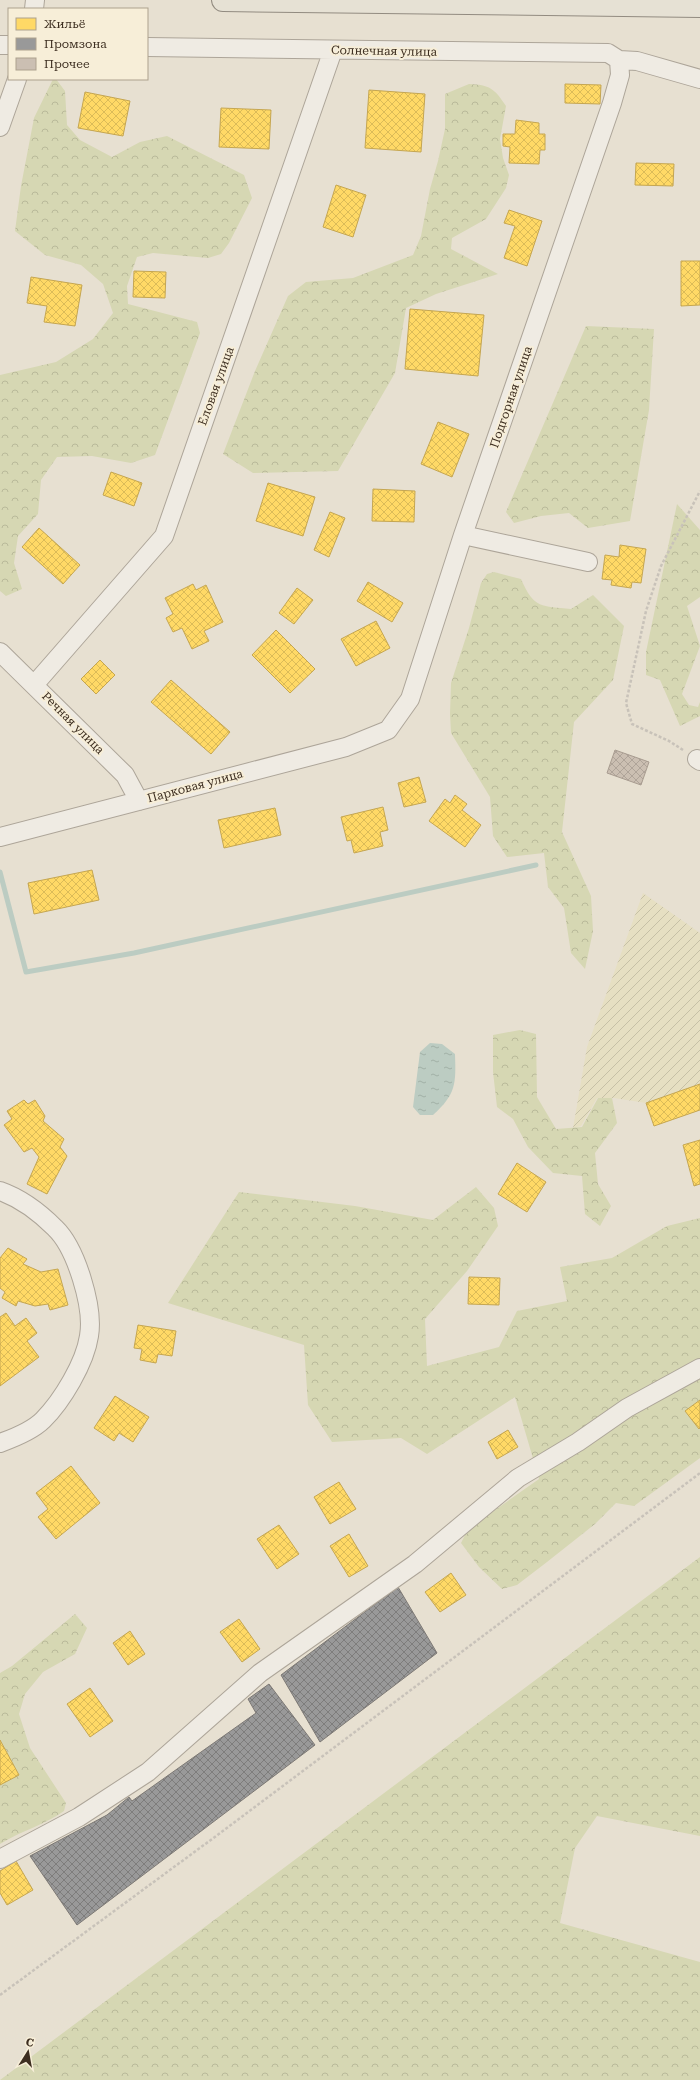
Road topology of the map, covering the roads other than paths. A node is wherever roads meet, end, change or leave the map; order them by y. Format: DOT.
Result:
graph roads {
  1 [pos="222,0"];
  2 [pos="700,6"];
  3 [pos="148,48"];
  4 [pos="333,50"];
  5 [pos="619,60"];
  6 [pos="700,79"];
  7 [pos="16,80"];
  8 [pos="0,127"];
  9 [pos="464,535"];
  10 [pos="588,562"];
  11 [pos="0,652"];
  12 [pos="34,685"];
  13 [pos="388,730"];
  14 [pos="139,801"];
  15 [pos="0,837"];
  16 [pos="0,1191"];
  17 [pos="700,1368"];
  18 [pos="0,1444"];
  19 [pos="0,1859"];
  1 -- 2 [label="main road"];
  3 -- 4 [label="street, Солнечная улица"];
  4 -- 5 [label="street, Солнечная улица"];
  4 -- 12 [label="street, Еловая улица"];
  5 -- 6 [label="street, Солнечная улица"];
  5 -- 9 [label="street, Подгорная улица"];
  7 -- 8 [label="street"];
  9 -- 10 [label="street"];
  9 -- 13 [label="street, Подгорная улица"];
  11 -- 12 [label="street, Речная улица"];
  12 -- 14 [label="street, Речная улица"];
  13 -- 14 [label="street, Парковая улица"];
  14 -- 15 [label="street, Парковая улица"];
  16 -- 18 [label="street"];
  17 -- 19 [label="street"];
}
